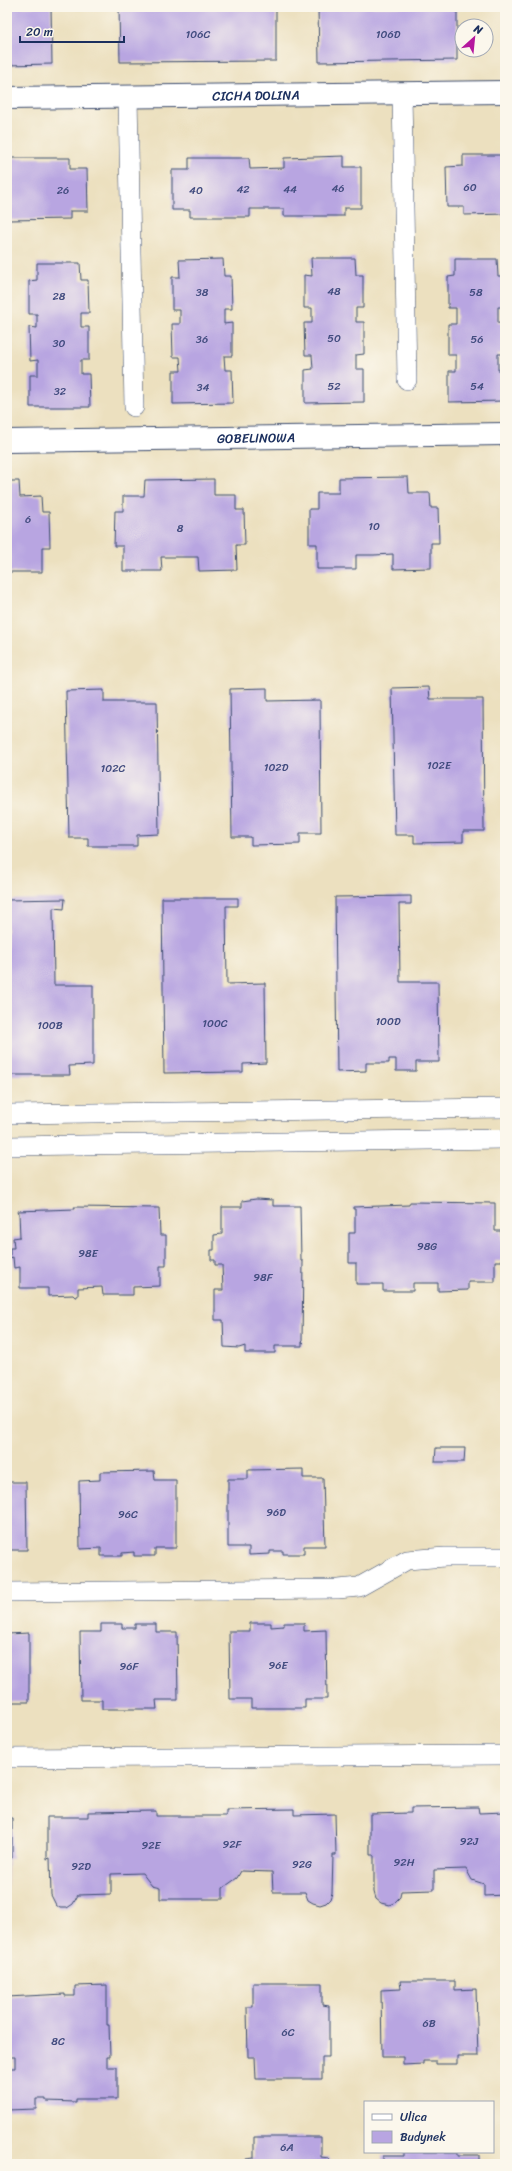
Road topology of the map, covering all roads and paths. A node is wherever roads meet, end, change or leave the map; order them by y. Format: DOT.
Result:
graph roads {
  1 [pos="505,92"];
  2 [pos="402,93"];
  3 [pos="128,97"];
  4 [pos="7,98"];
  5 [pos="407,380"];
  6 [pos="134,408"];
  7 [pos="505,434"];
  8 [pos="7,441"];
  9 [pos="505,1108"];
  10 [pos="7,1114"];
  11 [pos="505,1139"];
  12 [pos="7,1146"];
  13 [pos="505,1556"];
  14 [pos="7,1592"];
  15 [pos="505,1755"];
  16 [pos="7,1758"];
  1 -- 2 [label="street, CICHA DOLINA"];
  2 -- 3 [label="street, CICHA DOLINA"];
  2 -- 5 [label="lane"];
  3 -- 4 [label="street, CICHA DOLINA"];
  3 -- 6 [label="lane"];
  7 -- 8 [label="street, GOBELINOWA"];
  9 -- 10 [label="lane"];
  11 -- 12 [label="lane"];
  13 -- 14 [label="lane"];
  15 -- 16 [label="lane"];
}
